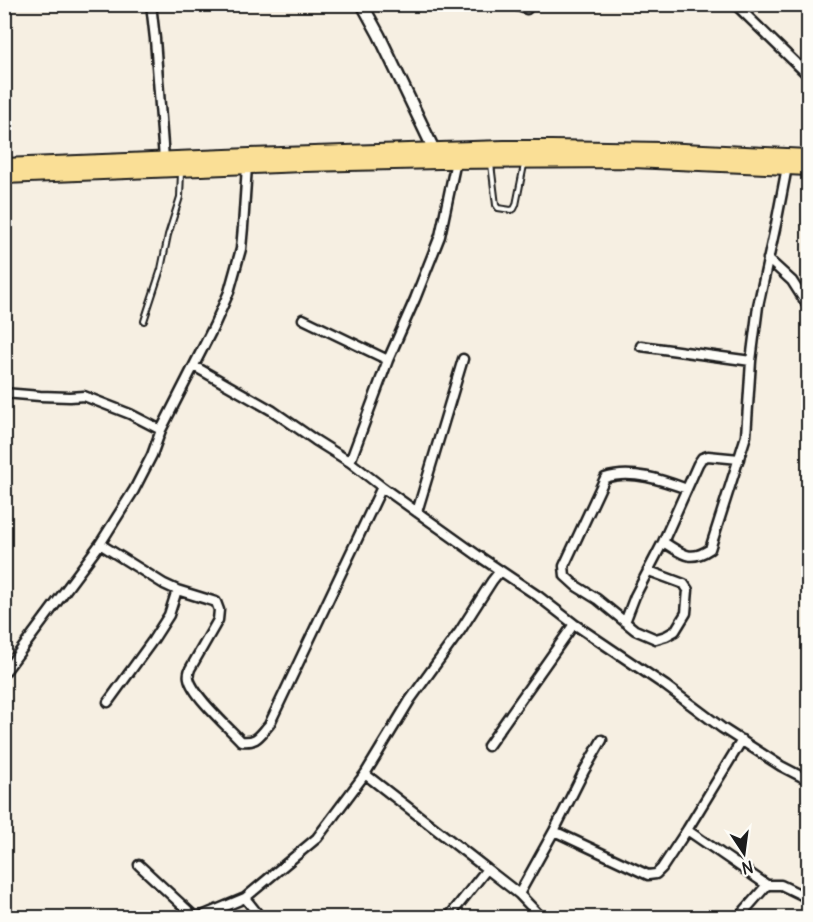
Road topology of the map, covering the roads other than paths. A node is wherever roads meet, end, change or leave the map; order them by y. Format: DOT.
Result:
graph roads {
  1 [pos="151,4"];
  2 [pos="362,4"];
  3 [pos="512,4"];
  4 [pos="735,4"];
  5 [pos="527,9"];
  6 [pos="808,75"];
  7 [pos="434,150"];
  8 [pos="808,157"];
  9 [pos="164,159"];
  10 [pos="491,160"];
  11 [pos="525,160"];
  12 [pos="456,161"];
  13 [pos="4,166"];
  14 [pos="247,166"];
  15 [pos="787,166"];
  16 [pos="808,168"];
  17 [pos="181,169"];
  18 [pos="40,170"];
  19 [pos="4,176"];
  20 [pos="768,259"];
  21 [pos="808,306"];
  22 [pos="303,320"];
  23 [pos="144,321"];
  24 [pos="641,346"];
  25 [pos="463,359"];
  26 [pos="388,360"];
  27 [pos="751,361"];
  28 [pos="194,366"];
  29 [pos="4,393"];
  30 [pos="162,430"];
  31 [pos="739,459"];
  32 [pos="350,462"];
  33 [pos="382,488"];
  34 [pos="687,489"];
  35 [pos="417,512"];
  36 [pos="663,542"];
  37 [pos="100,544"];
  38 [pos="500,571"];
  39 [pos="649,571"];
  40 [pos="177,590"];
  41 [pos="625,622"];
  42 [pos="574,624"];
  43 [pos="4,673"];
  44 [pos="108,702"];
  45 [pos="602,740"];
  46 [pos="742,740"];
  47 [pos="488,746"];
  48 [pos="365,774"];
  49 [pos="808,780"];
  50 [pos="687,830"];
  51 [pos="554,831"];
  52 [pos="139,865"];
  53 [pos="488,869"];
  54 [pos="767,885"];
  55 [pos="519,894"];
  56 [pos="245,898"];
  57 [pos="808,898"];
  58 [pos="196,918"];
  59 [pos="261,918"];
  60 [pos="448,918"];
  61 [pos="542,918"];
  62 [pos="738,918"];
  1 -- 9 [label="street"];
  2 -- 7 [label="street"];
  3 -- 5 [label="street"];
  4 -- 6 [label="street"];
  7 -- 8 [label="main road"];
  7 -- 9 [label="main road"];
  9 -- 18 [label="main road"];
  10 -- 11 [label="main road"];
  10 -- 11 [label="lane"];
  10 -- 12 [label="main road"];
  11 -- 15 [label="main road"];
  12 -- 14 [label="main road"];
  12 -- 26 [label="street"];
  13 -- 18 [label="main road"];
  14 -- 17 [label="main road"];
  14 -- 28 [label="street"];
  15 -- 16 [label="main road"];
  15 -- 20 [label="street"];
  17 -- 18 [label="main road"];
  17 -- 23 [label="lane"];
  18 -- 19 [label="main road"];
  20 -- 21 [label="street"];
  20 -- 27 [label="street"];
  22 -- 26 [label="street"];
  24 -- 27 [label="street"];
  25 -- 35 [label="street"];
  26 -- 32 [label="street"];
  27 -- 31 [label="street"];
  28 -- 30 [label="street"];
  28 -- 32 [label="street"];
  29 -- 30 [label="street"];
  30 -- 37 [label="street"];
  31 -- 34 [label="street"];
  31 -- 36 [label="street"];
  32 -- 33 [label="street"];
  33 -- 35 [label="street"];
  33 -- 40 [label="street"];
  34 -- 36 [label="street"];
  34 -- 41 [label="street"];
  35 -- 38 [label="street"];
  36 -- 39 [label="street"];
  37 -- 40 [label="street"];
  37 -- 43 [label="street"];
  38 -- 42 [label="street"];
  38 -- 48 [label="street"];
  39 -- 41 [label="street"];
  39 -- 41 [label="street"];
  40 -- 44 [label="street"];
  42 -- 46 [label="street"];
  42 -- 47 [label="street"];
  45 -- 51 [label="street"];
  46 -- 49 [label="street"];
  46 -- 50 [label="street"];
  48 -- 53 [label="street"];
  48 -- 56 [label="street"];
  50 -- 51 [label="street"];
  50 -- 54 [label="street"];
  51 -- 55 [label="street"];
  52 -- 58 [label="street"];
  53 -- 55 [label="street"];
  53 -- 60 [label="street"];
  54 -- 57 [label="street"];
  54 -- 62 [label="street"];
  55 -- 61 [label="street"];
  56 -- 58 [label="street"];
  56 -- 59 [label="street"];
}
